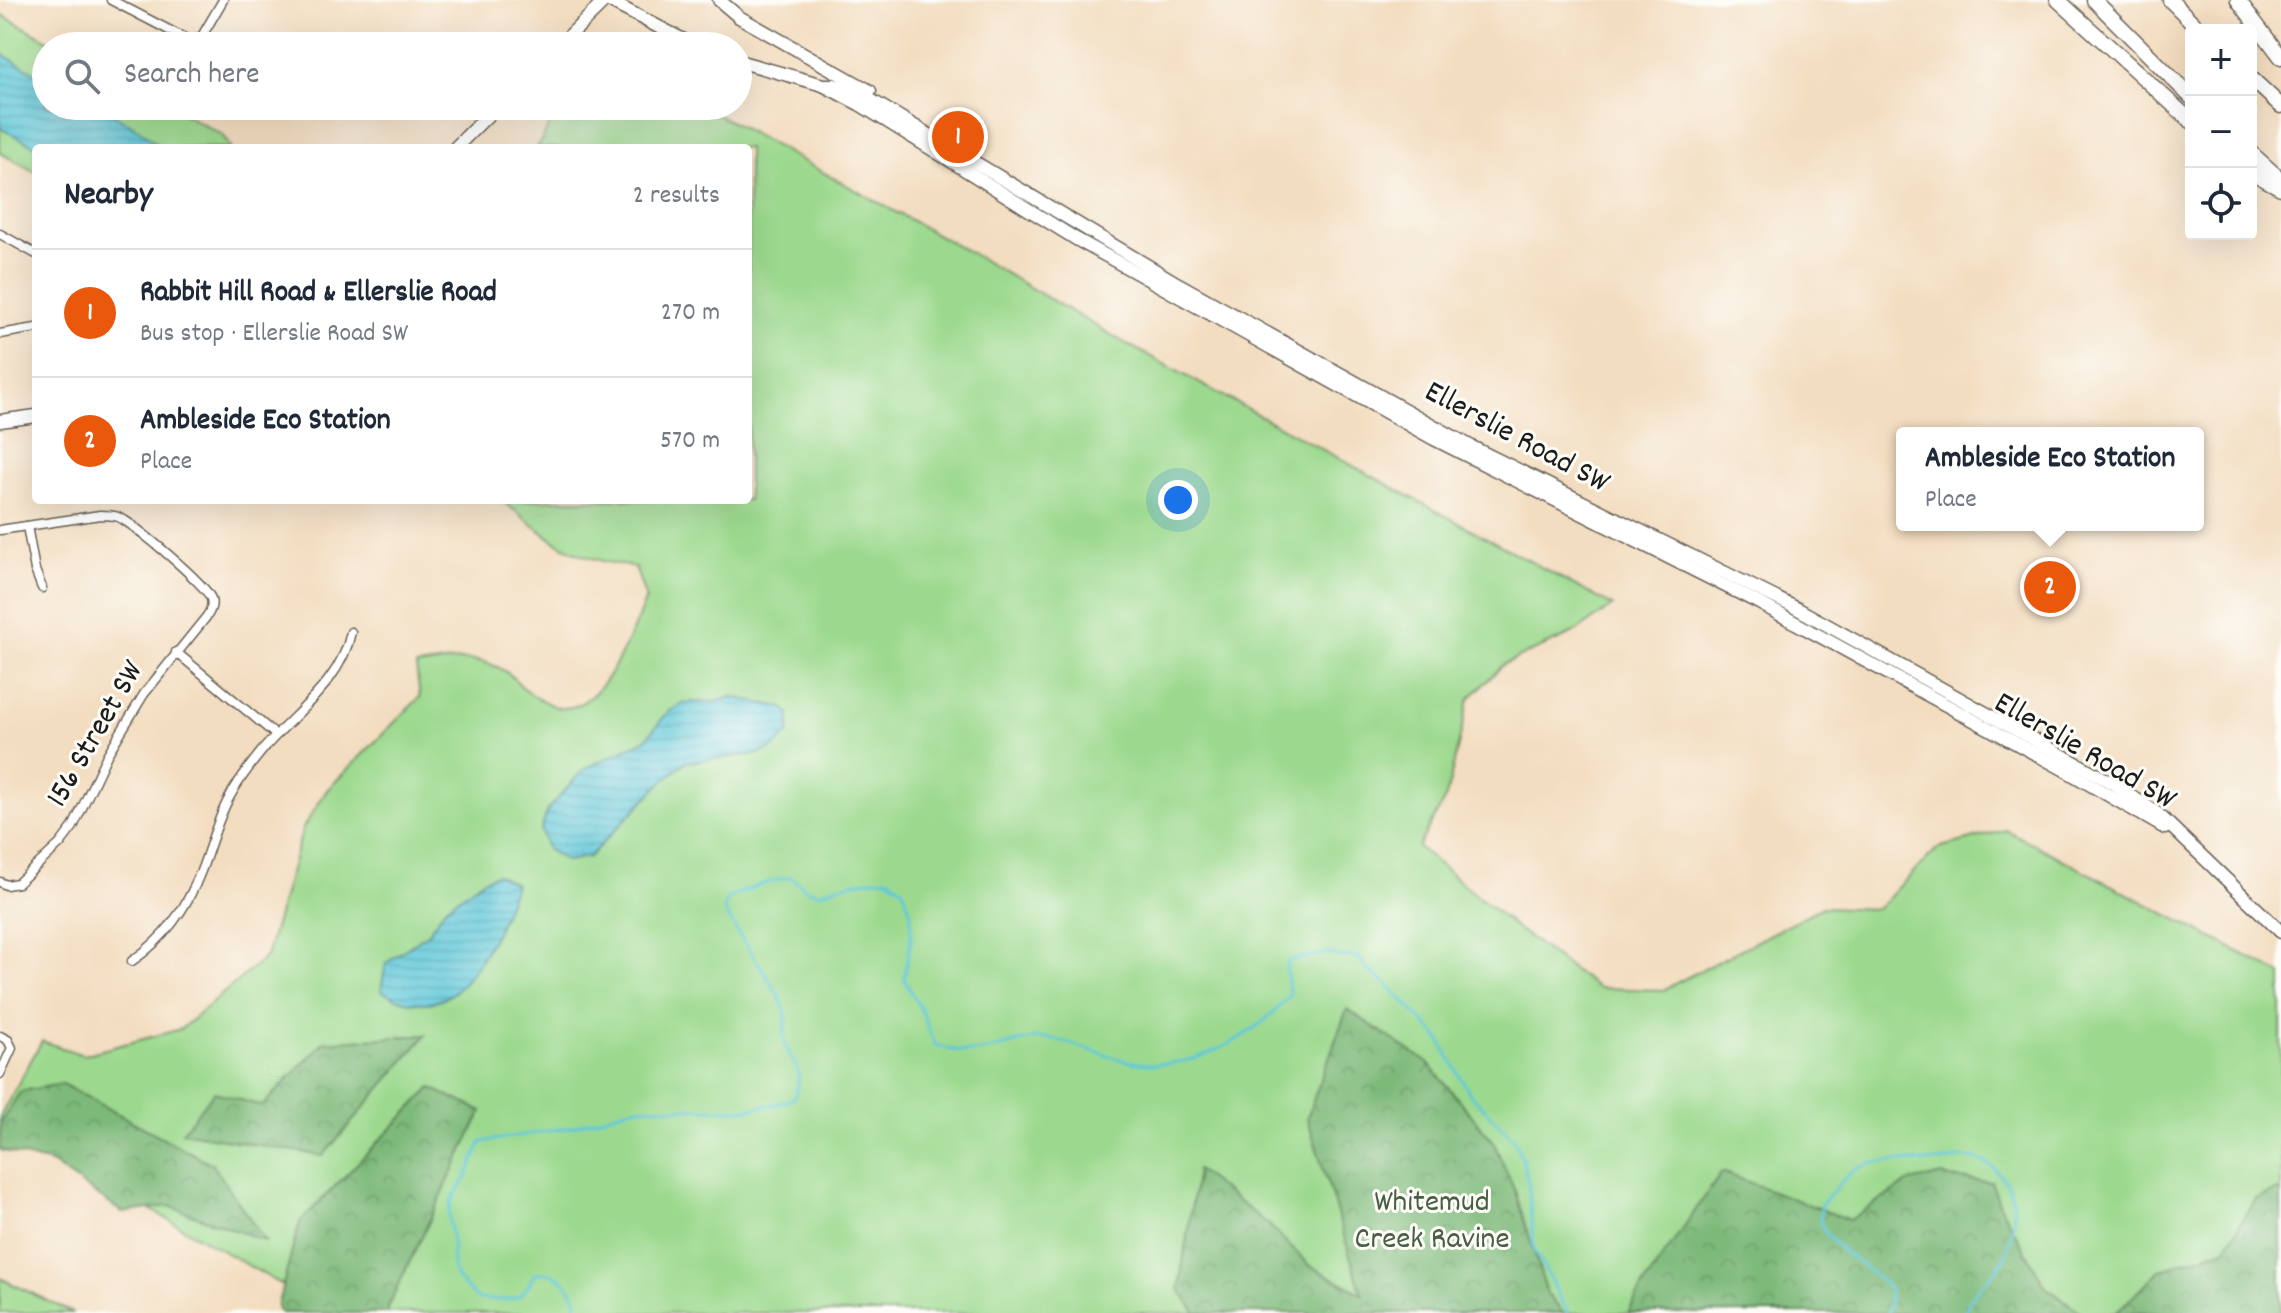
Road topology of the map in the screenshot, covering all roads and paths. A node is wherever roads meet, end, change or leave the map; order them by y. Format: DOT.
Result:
graph roads {
  1 [pos="111,0"];
  2 [pos="223,0"];
  3 [pos="606,0"];
  4 [pos="719,0"];
  5 [pos="2058,0"];
  6 [pos="2094,0"];
  7 [pos="2170,0"];
  8 [pos="2238,0"];
  9 [pos="2194,24"];
  10 [pos="169,32"];
  11 [pos="205,32"];
  12 [pos="573,32"];
  13 [pos="668,32"];
  14 [pos="2281,57"];
  15 [pos="752,65"];
  16 [pos="2257,84"];
  17 [pos="823,85"];
  18 [pos="2190,96"];
  19 [pos="2281,106"];
  20 [pos="2185,116"];
  21 [pos="483,120"];
  22 [pos="945,143"];
  23 [pos="459,144"];
  24 [pos="2257,158"];
  25 [pos="2257,175"];
  26 [pos="2281,180"];
  27 [pos="2281,188"];
  28 [pos="0,234"];
  29 [pos="32,252"];
  30 [pos="32,329"];
  31 [pos="0,334"];
  32 [pos="32,417"];
  33 [pos="0,421"];
  34 [pos="27,526"];
  35 [pos="0,530"];
  36 [pos="42,588"];
  37 [pos="351,632"];
  38 [pos="176,652"];
  39 [pos="276,735"];
  40 [pos="2185,840"];
  41 [pos="0,882"];
  42 [pos="2281,932"];
  43 [pos="132,961"];
  44 [pos="0,1036"];
  45 [pos="0,1074"];
  1 -- 10 [label="street"];
  2 -- 11 [label="street"];
  3 -- 12 [label="main road"];
  3 -- 13 [label="main road"];
  4 -- 22 [label="main road"];
  5 -- 20 [label="highway"];
  6 -- 18 [label="highway"];
  7 -- 9 [label="highway"];
  8 -- 14 [label="highway"];
  15 -- 17 [label="main road, Ellerslie Road SW"];
  16 -- 19 [label="highway"];
  17 -- 22 [label="main road, Ellerslie Road SW"];
  17 -- 40 [label="main road, Ellerslie Road SW"];
  21 -- 23 [label="main road"];
  22 -- 40 [label="main road, Ellerslie Road SW"];
  24 -- 26 [label="highway"];
  25 -- 27 [label="highway"];
  28 -- 29 [label="street"];
  30 -- 31 [label="street"];
  32 -- 33 [label="main road"];
  34 -- 35 [label="street"];
  34 -- 36 [label="street"];
  34 -- 38 [label="street, 156 Street SW"];
  37 -- 39 [label="street"];
  38 -- 39 [label="street"];
  38 -- 41 [label="street, 156 Street SW"];
  39 -- 43 [label="street"];
  40 -- 42 [label="main road, Ellerslie Road SW"];
  44 -- 45 [label="street"];
}
